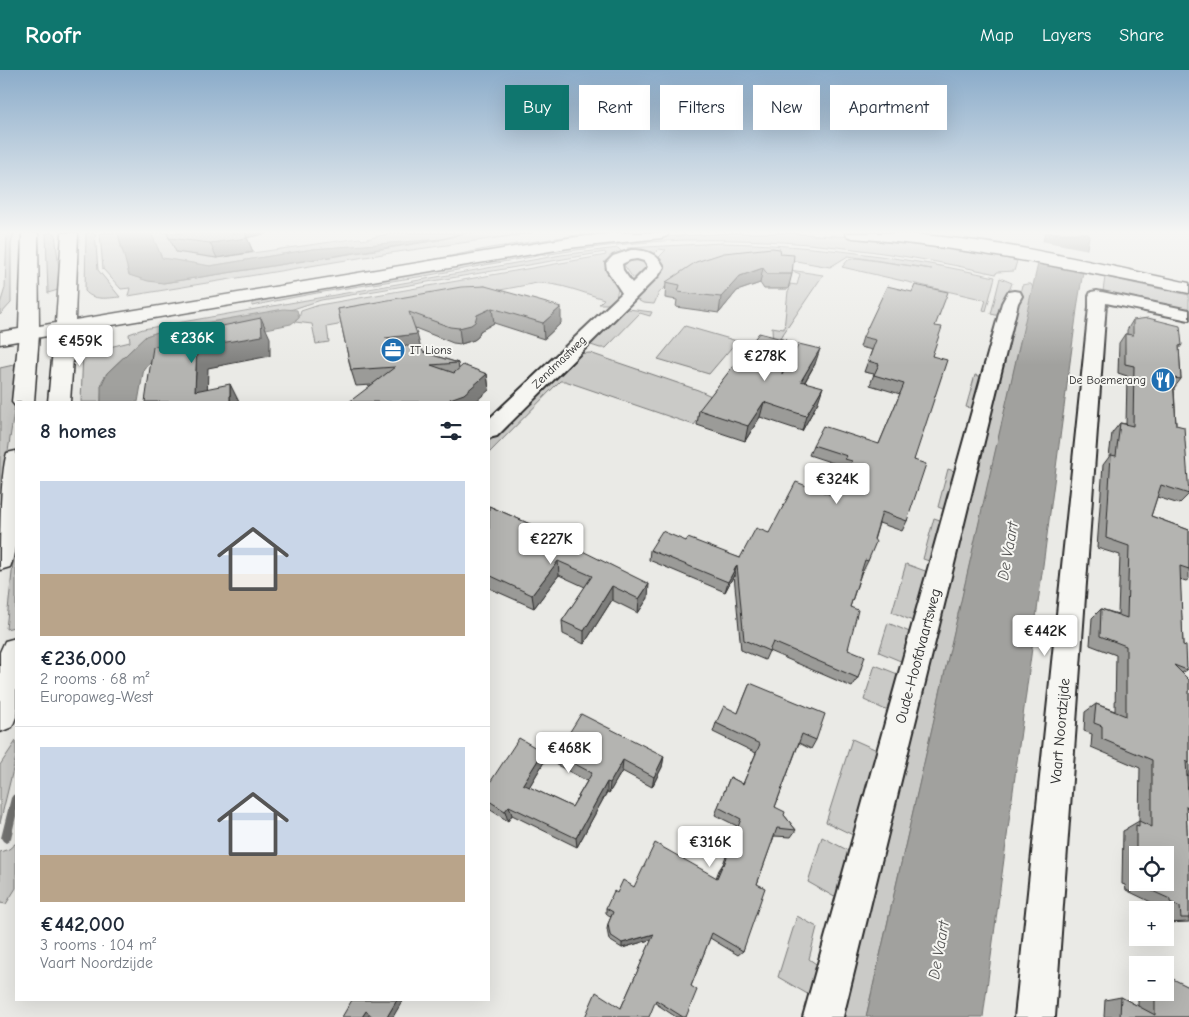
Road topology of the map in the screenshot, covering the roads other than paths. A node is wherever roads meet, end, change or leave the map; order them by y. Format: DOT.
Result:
graph roads {
  1 [pos="30,277"];
  2 [pos="67,277"];
  3 [pos="312,277"];
  4 [pos="348,277"];
  5 [pos="1151,277"];
  6 [pos="1189,288"];
  7 [pos="630,293"];
  8 [pos="1014,296"];
  9 [pos="1189,315"];
  10 [pos="65,321"];
  11 [pos="0,325"];
  12 [pos="29,327"];
  13 [pos="0,338"];
  14 [pos="23,401"];
  15 [pos="59,401"];
  16 [pos="490,429"];
  17 [pos="15,465"];
  18 [pos="0,559"];
  19 [pos="15,656"];
  20 [pos="4,712"];
  21 [pos="823,1017"];
  22 [pos="1035,1017"];
  1 -- 12 [label="main road"];
  2 -- 10 [label="main road"];
  3 -- 10 [label="main road"];
  4 -- 10 [label="main road"];
  5 -- 6 [label="main road"];
  7 -- 16 [label="street, Zendmastweg"];
  8 -- 21 [label="street, Oude-Hoofdvaartsweg"];
  9 -- 22 [label="street, Vaart Noordzijde"];
  10 -- 12 [label="main road"];
  10 -- 15 [label="main road"];
  11 -- 12 [label="main road"];
  12 -- 13 [label="main road"];
  12 -- 14 [label="main road"];
  17 -- 18 [label="main road"];
  19 -- 20 [label="main road"];
}
